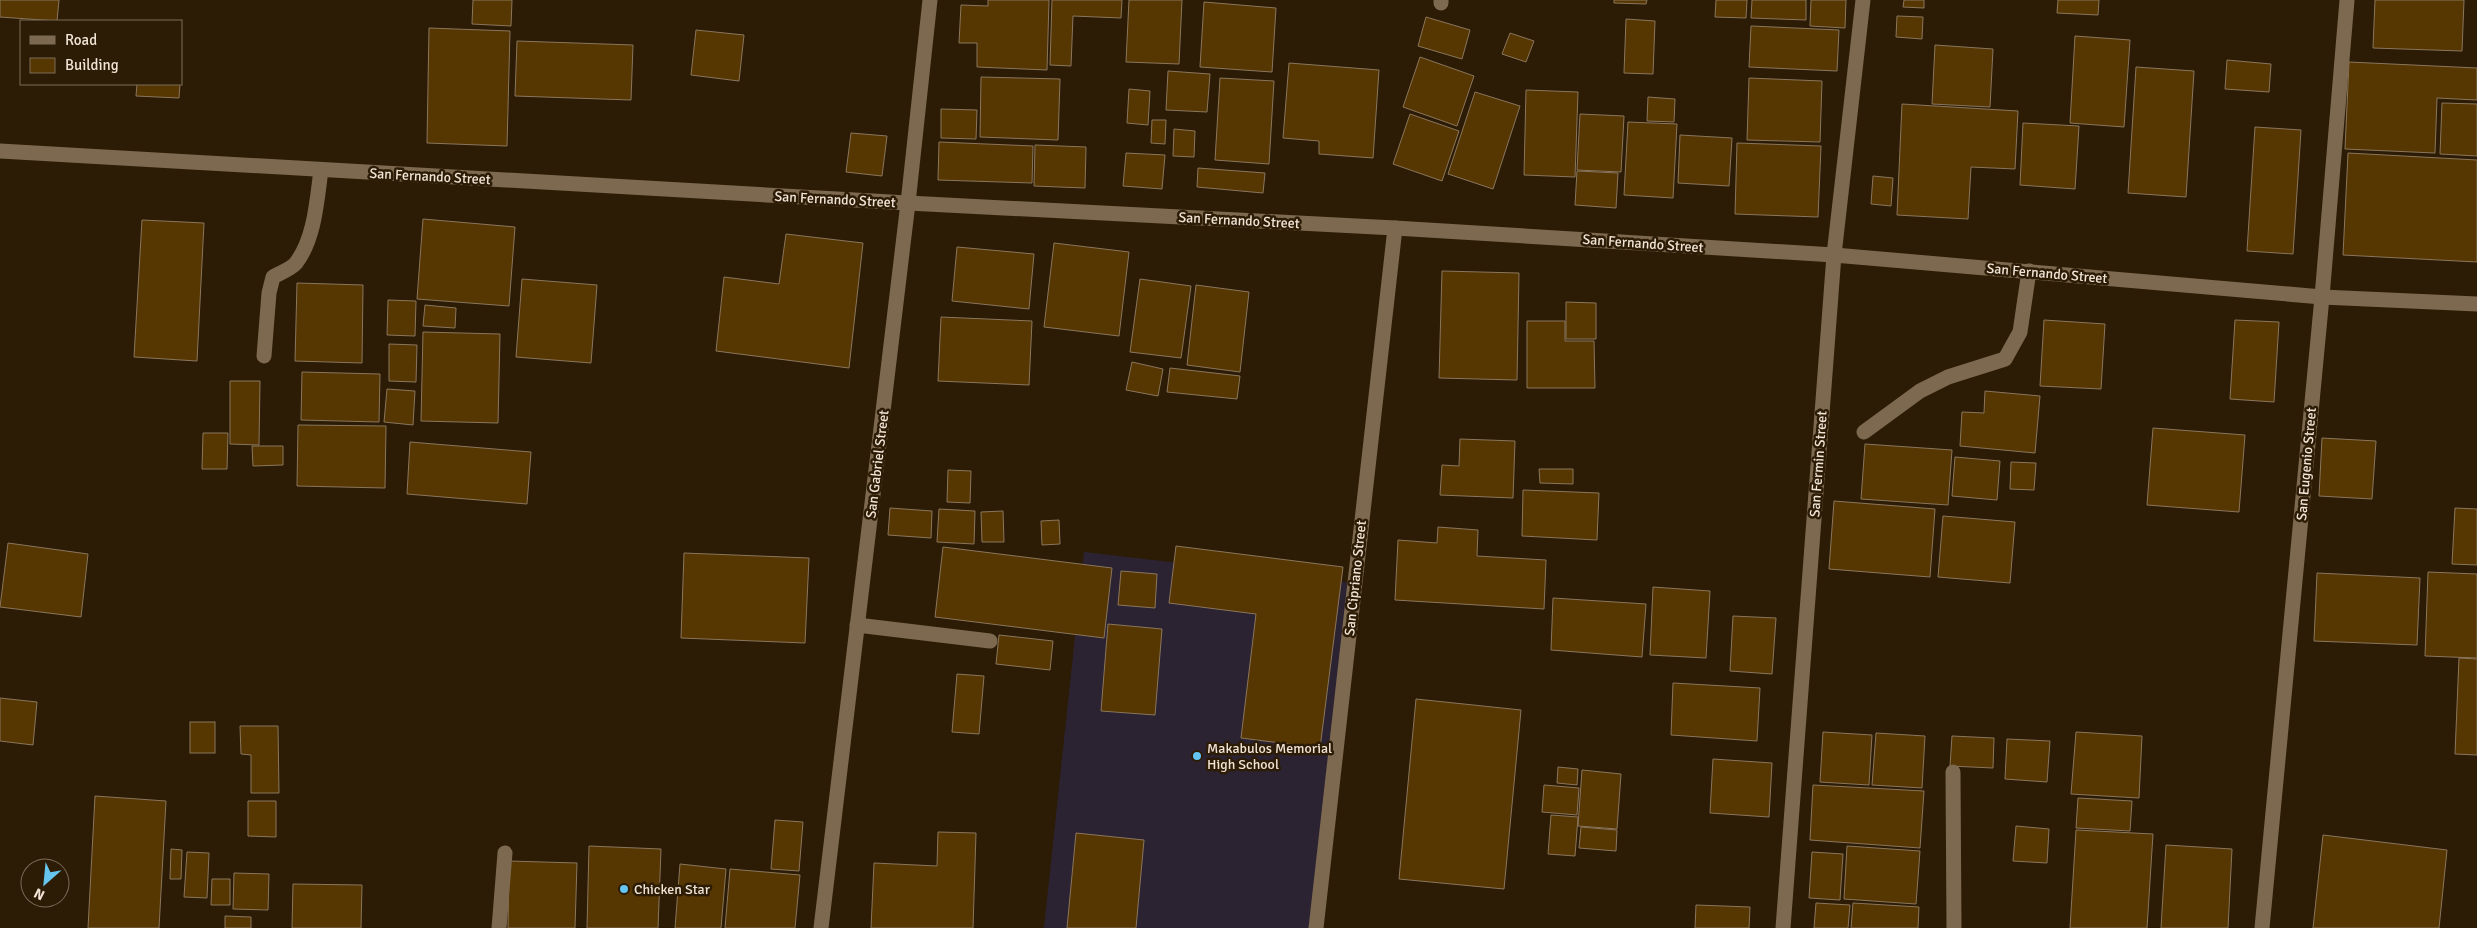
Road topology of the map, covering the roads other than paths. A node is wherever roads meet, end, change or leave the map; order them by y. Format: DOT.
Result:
graph roads {
  1 [pos="930,0"];
  2 [pos="1863,0"];
  3 [pos="2347,0"];
  4 [pos="0,152"];
  5 [pos="322,170"];
  6 [pos="908,203"];
  7 [pos="1395,228"];
  8 [pos="1834,255"];
  9 [pos="2029,271"];
  10 [pos="2322,297"];
  11 [pos="2477,304"];
  12 [pos="264,356"];
  13 [pos="1864,432"];
  14 [pos="858,625"];
  15 [pos="990,641"];
  16 [pos="1953,772"];
  17 [pos="505,853"];
  18 [pos="499,928"];
  19 [pos="821,928"];
  20 [pos="1316,928"];
  21 [pos="1783,928"];
  22 [pos="1954,928"];
  23 [pos="2262,928"];
  1 -- 6 [label="street, San Gabriel Street"];
  2 -- 8 [label="street, San Fermin Street"];
  3 -- 10 [label="street, San Eugenio Street"];
  4 -- 5 [label="street, San Fernando Street"];
  5 -- 6 [label="street, San Fernando Street"];
  5 -- 12 [label="street"];
  6 -- 7 [label="street, San Fernando Street"];
  6 -- 14 [label="street, San Gabriel Street"];
  7 -- 8 [label="street, San Fernando Street"];
  7 -- 20 [label="street, San Cipriano Street"];
  8 -- 9 [label="street, San Fernando Street"];
  8 -- 21 [label="street, San Fermin Street"];
  9 -- 10 [label="street, San Fernando Street"];
  9 -- 13 [label="street"];
  10 -- 11 [label="street, San Fernando Street"];
  10 -- 23 [label="street, San Eugenio Street"];
  14 -- 15 [label="street"];
  14 -- 19 [label="street, San Gabriel Street"];
  16 -- 22 [label="street"];
  17 -- 18 [label="street"];
}
